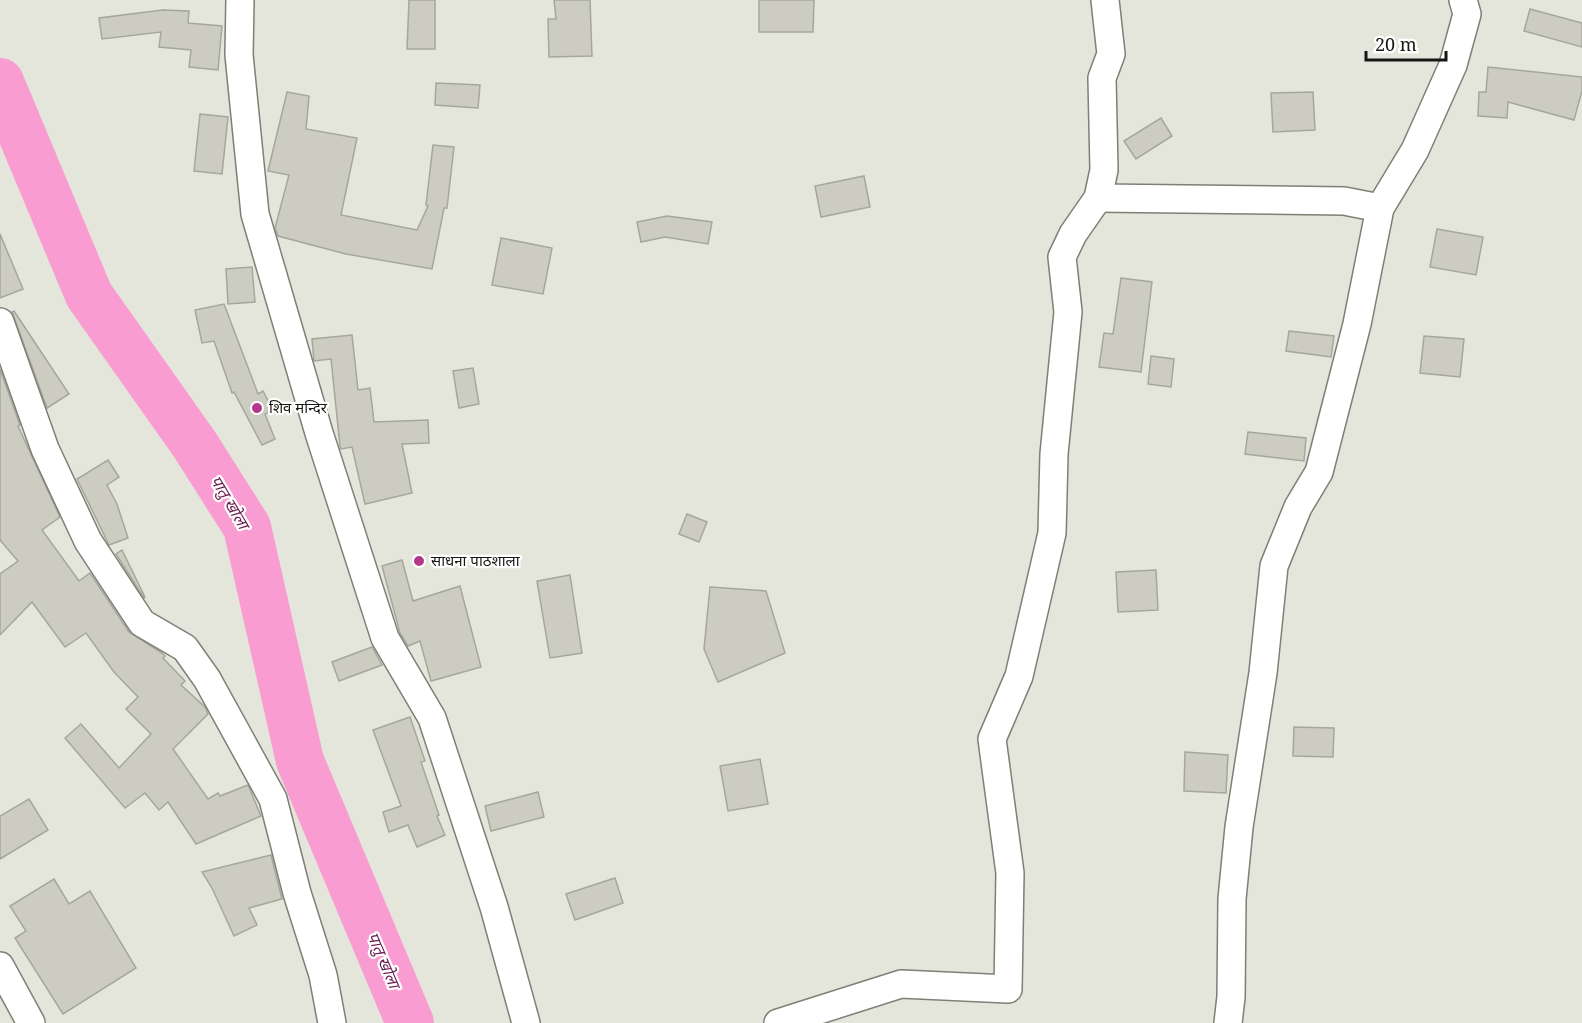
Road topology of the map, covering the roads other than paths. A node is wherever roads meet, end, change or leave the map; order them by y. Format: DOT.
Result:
graph roads {
  1 [pos="240,0"];
  2 [pos="1105,0"];
  3 [pos="1463,0"];
  4 [pos="1098,198"];
  5 [pos="1380,208"];
  6 [pos="0,322"];
  7 [pos="0,966"];
  8 [pos="31,1023"];
  9 [pos="332,1023"];
  10 [pos="526,1023"];
  11 [pos="778,1023"];
  12 [pos="1228,1023"];
  1 -- 10 [label="street"];
  2 -- 4 [label="street"];
  3 -- 5 [label="street"];
  4 -- 5 [label="street"];
  4 -- 11 [label="street"];
  5 -- 12 [label="street"];
  6 -- 9 [label="street"];
  7 -- 8 [label="street"];
}
